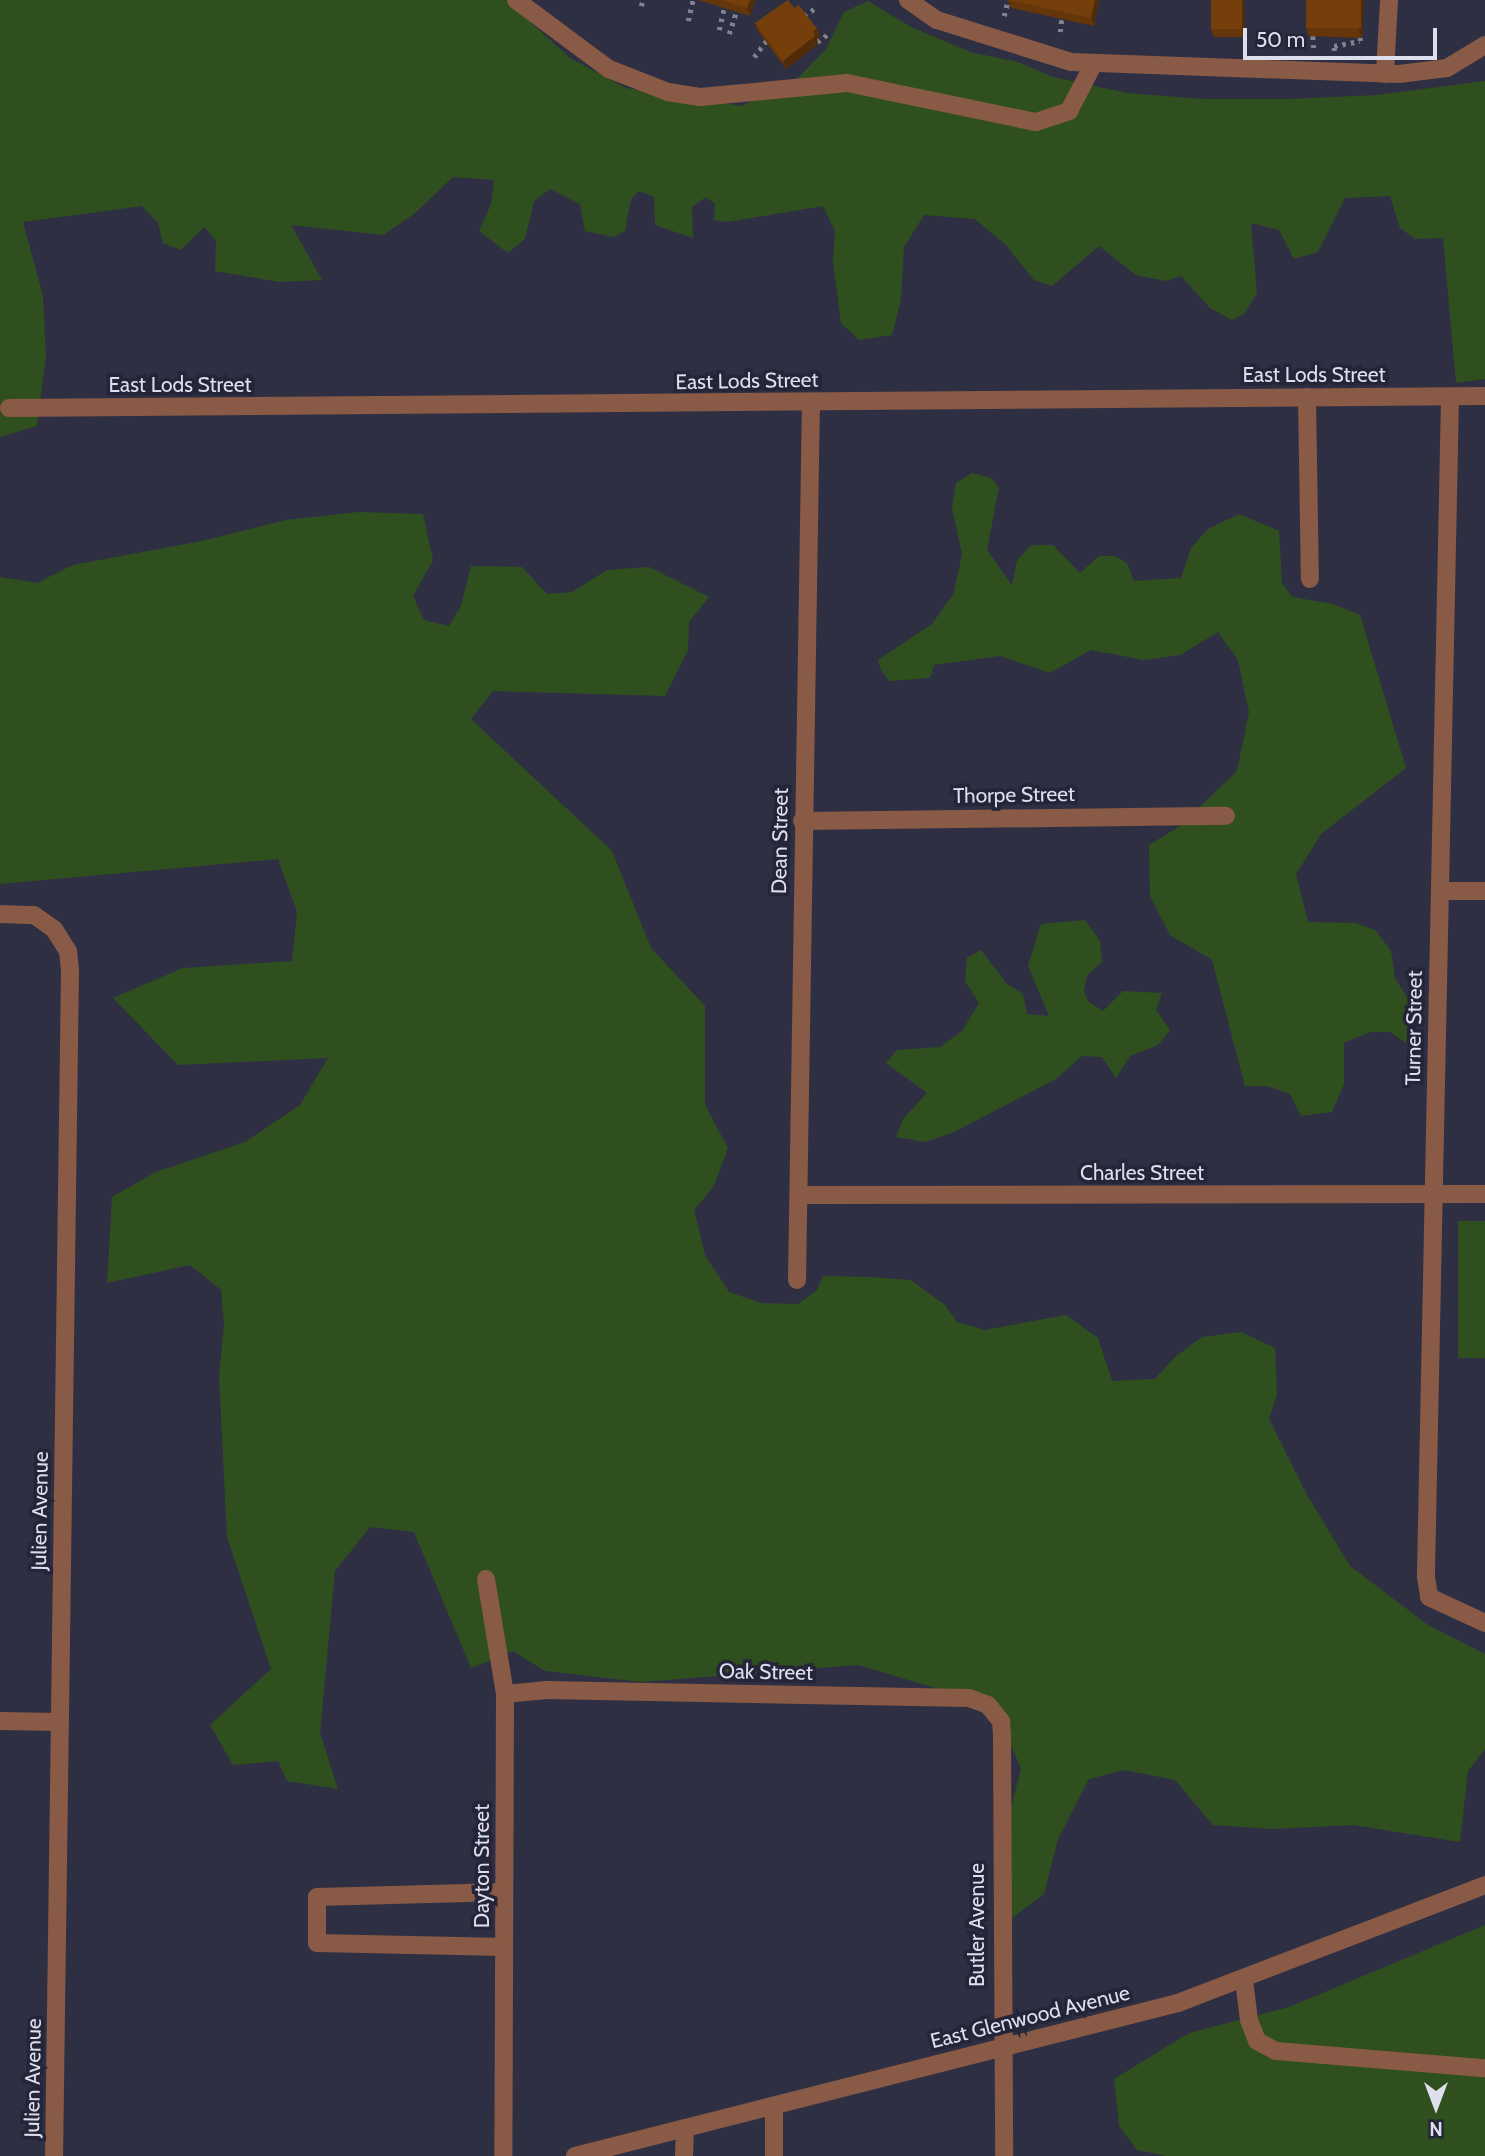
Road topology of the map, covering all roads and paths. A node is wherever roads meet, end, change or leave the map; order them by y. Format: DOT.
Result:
graph roads {
  1 [pos="516,0"];
  2 [pos="693,0"];
  3 [pos="908,0"];
  4 [pos="1008,0"];
  5 [pos="1389,0"];
  6 [pos="724,9"];
  7 [pos="814,9"];
  8 [pos="1063,11"];
  9 [pos="736,12"];
  10 [pos="804,16"];
  11 [pos="1004,16"];
  12 [pos="688,21"];
  13 [pos="719,30"];
  14 [pos="831,32"];
  15 [pos="1059,32"];
  16 [pos="729,34"];
  17 [pos="1313,36"];
  18 [pos="1360,36"];
  19 [pos="766,41"];
  20 [pos="817,42"];
  21 [pos="1485,46"];
  22 [pos="1314,55"];
  23 [pos="1334,55"];
  24 [pos="754,57"];
  25 [pos="1094,63"];
  26 [pos="1385,74"];
  27 [pos="1485,396"];
  28 [pos="1307,397"];
  29 [pos="1450,397"];
  30 [pos="811,404"];
  31 [pos="9,408"];
  32 [pos="1310,579"];
  33 [pos="1226,816"];
  34 [pos="803,821"];
  35 [pos="1441,891"];
  36 [pos="1485,891"];
  37 [pos="0,914"];
  38 [pos="1485,1194"];
  39 [pos="800,1195"];
  40 [pos="1432,1195"];
  41 [pos="797,1280"];
  42 [pos="486,1578"];
  43 [pos="1485,1623"];
  44 [pos="505,1694"];
  45 [pos="0,1721"];
  46 [pos="60,1722"];
  47 [pos="1002,1736"];
  48 [pos="1485,1885"];
  49 [pos="504,1892"];
  50 [pos="504,1947"];
  51 [pos="1244,1980"];
  52 [pos="1000,2050"];
  53 [pos="1485,2068"];
  54 [pos="774,2106"];
  55 [pos="685,2128"];
  56 [pos="54,2156"];
  57 [pos="503,2156"];
  58 [pos="575,2156"];
  59 [pos="684,2156"];
  60 [pos="774,2156"];
  61 [pos="1004,2156"];
  1 -- 25 [label="street"];
  2 -- 12 [label="path"];
  3 -- 25 [label="street"];
  4 -- 11 [label="path"];
  5 -- 26 [label="street"];
  6 -- 13 [label="path"];
  7 -- 10 [label="path"];
  8 -- 15 [label="path"];
  9 -- 16 [label="path"];
  14 -- 20 [label="path"];
  17 -- 22 [label="path"];
  18 -- 23 [label="path"];
  19 -- 24 [label="path"];
  21 -- 26 [label="street"];
  25 -- 26 [label="street"];
  27 -- 29 [label="street, East Lods Street"];
  28 -- 29 [label="street, East Lods Street"];
  28 -- 30 [label="street, East Lods Street"];
  28 -- 32 [label="street"];
  29 -- 35 [label="street, Turner Street"];
  30 -- 31 [label="street, East Lods Street"];
  30 -- 34 [label="street, Dean Street"];
  33 -- 34 [label="street, Thorpe Street"];
  34 -- 39 [label="street, Dean Street"];
  35 -- 36 [label="street"];
  35 -- 40 [label="street, Turner Street"];
  37 -- 46 [label="street, Julien Avenue"];
  38 -- 40 [label="street, Charles Street"];
  39 -- 40 [label="street, Charles Street"];
  39 -- 41 [label="street, Dean Street"];
  40 -- 43 [label="street, Turner Street"];
  42 -- 44 [label="street, Dayton Street"];
  44 -- 47 [label="street, Oak Street"];
  44 -- 49 [label="street, Dayton Street"];
  45 -- 46 [label="street"];
  46 -- 56 [label="street, Julien Avenue"];
  47 -- 52 [label="street, Butler Avenue"];
  48 -- 51 [label="street, East Glenwood Avenue"];
  49 -- 50 [label="street, Dayton Street"];
  49 -- 50 [label="street"];
  50 -- 57 [label="street, Dayton Street"];
  51 -- 52 [label="street, East Glenwood Avenue"];
  51 -- 53 [label="street"];
  52 -- 54 [label="street, East Glenwood Avenue"];
  52 -- 61 [label="street, Butler Avenue"];
  54 -- 55 [label="street, East Glenwood Avenue"];
  54 -- 60 [label="street"];
  55 -- 58 [label="street, East Glenwood Avenue"];
  55 -- 59 [label="street"];
}
